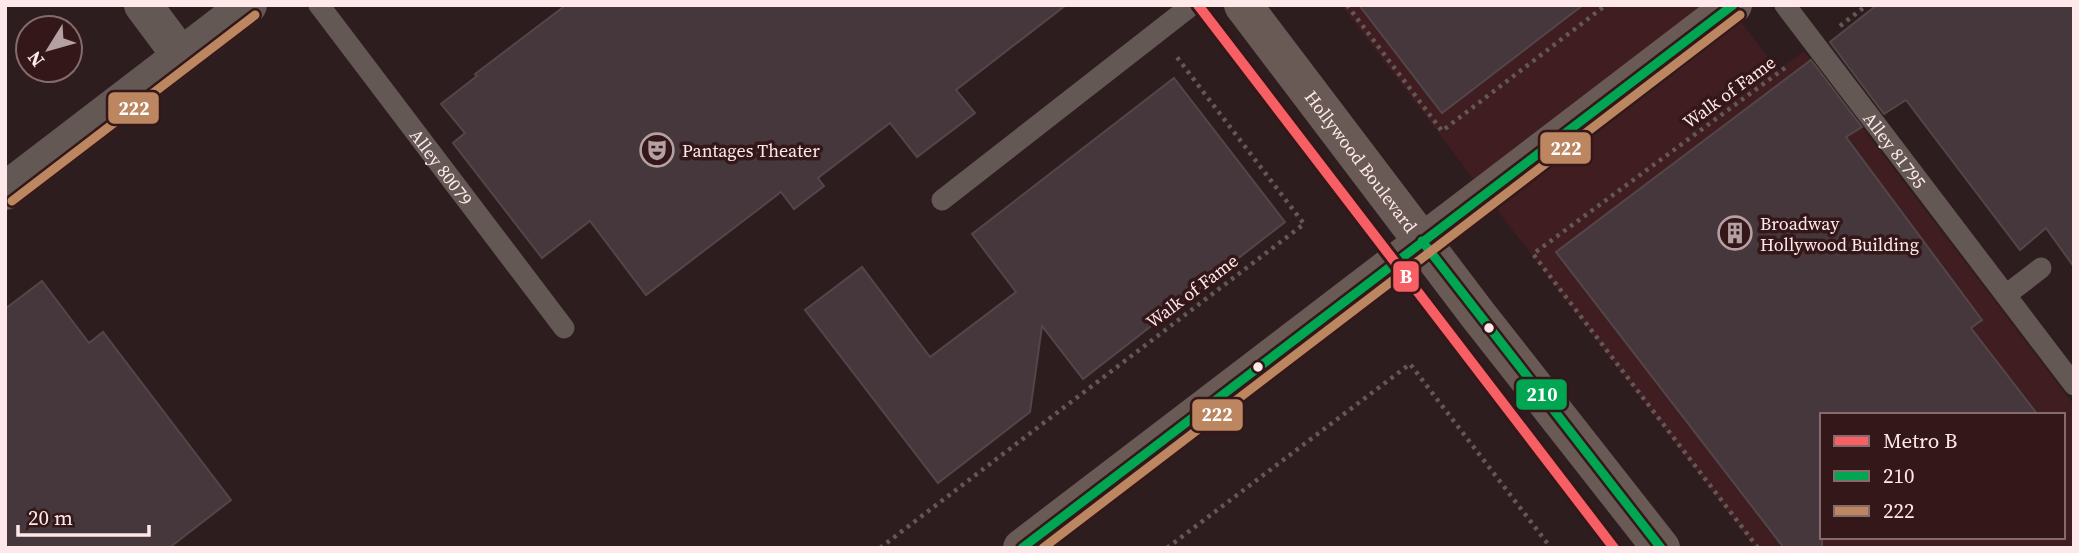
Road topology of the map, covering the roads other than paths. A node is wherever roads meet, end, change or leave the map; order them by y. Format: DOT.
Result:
graph roads {
  1 [pos="143,5"];
  2 [pos="248,5"];
  3 [pos="319,5"];
  4 [pos="1192,5"];
  5 [pos="1243,5"];
  6 [pos="1732,5"];
  7 [pos="1785,5"];
  8 [pos="181,56"];
  9 [pos="5,191"];
  10 [pos="942,200"];
  11 [pos="1422,241"];
  12 [pos="2040,268"];
  13 [pos="2006,295"];
  14 [pos="564,328"];
  15 [pos="2074,385"];
  16 [pos="1022,548"];
  17 [pos="1661,548"];
  1 -- 8 [label="street"];
  2 -- 8 [label="street"];
  3 -- 14 [label="lane, Alley 80079"];
  4 -- 10 [label="lane"];
  5 -- 11 [label="main road, Hollywood Boulevard"];
  6 -- 11 [label="main road"];
  7 -- 13 [label="lane, Alley 81795"];
  8 -- 9 [label="street"];
  11 -- 16 [label="main road"];
  11 -- 17 [label="main road, Hollywood Boulevard"];
  12 -- 13 [label="lane"];
  13 -- 15 [label="lane, Alley 81795"];
}
